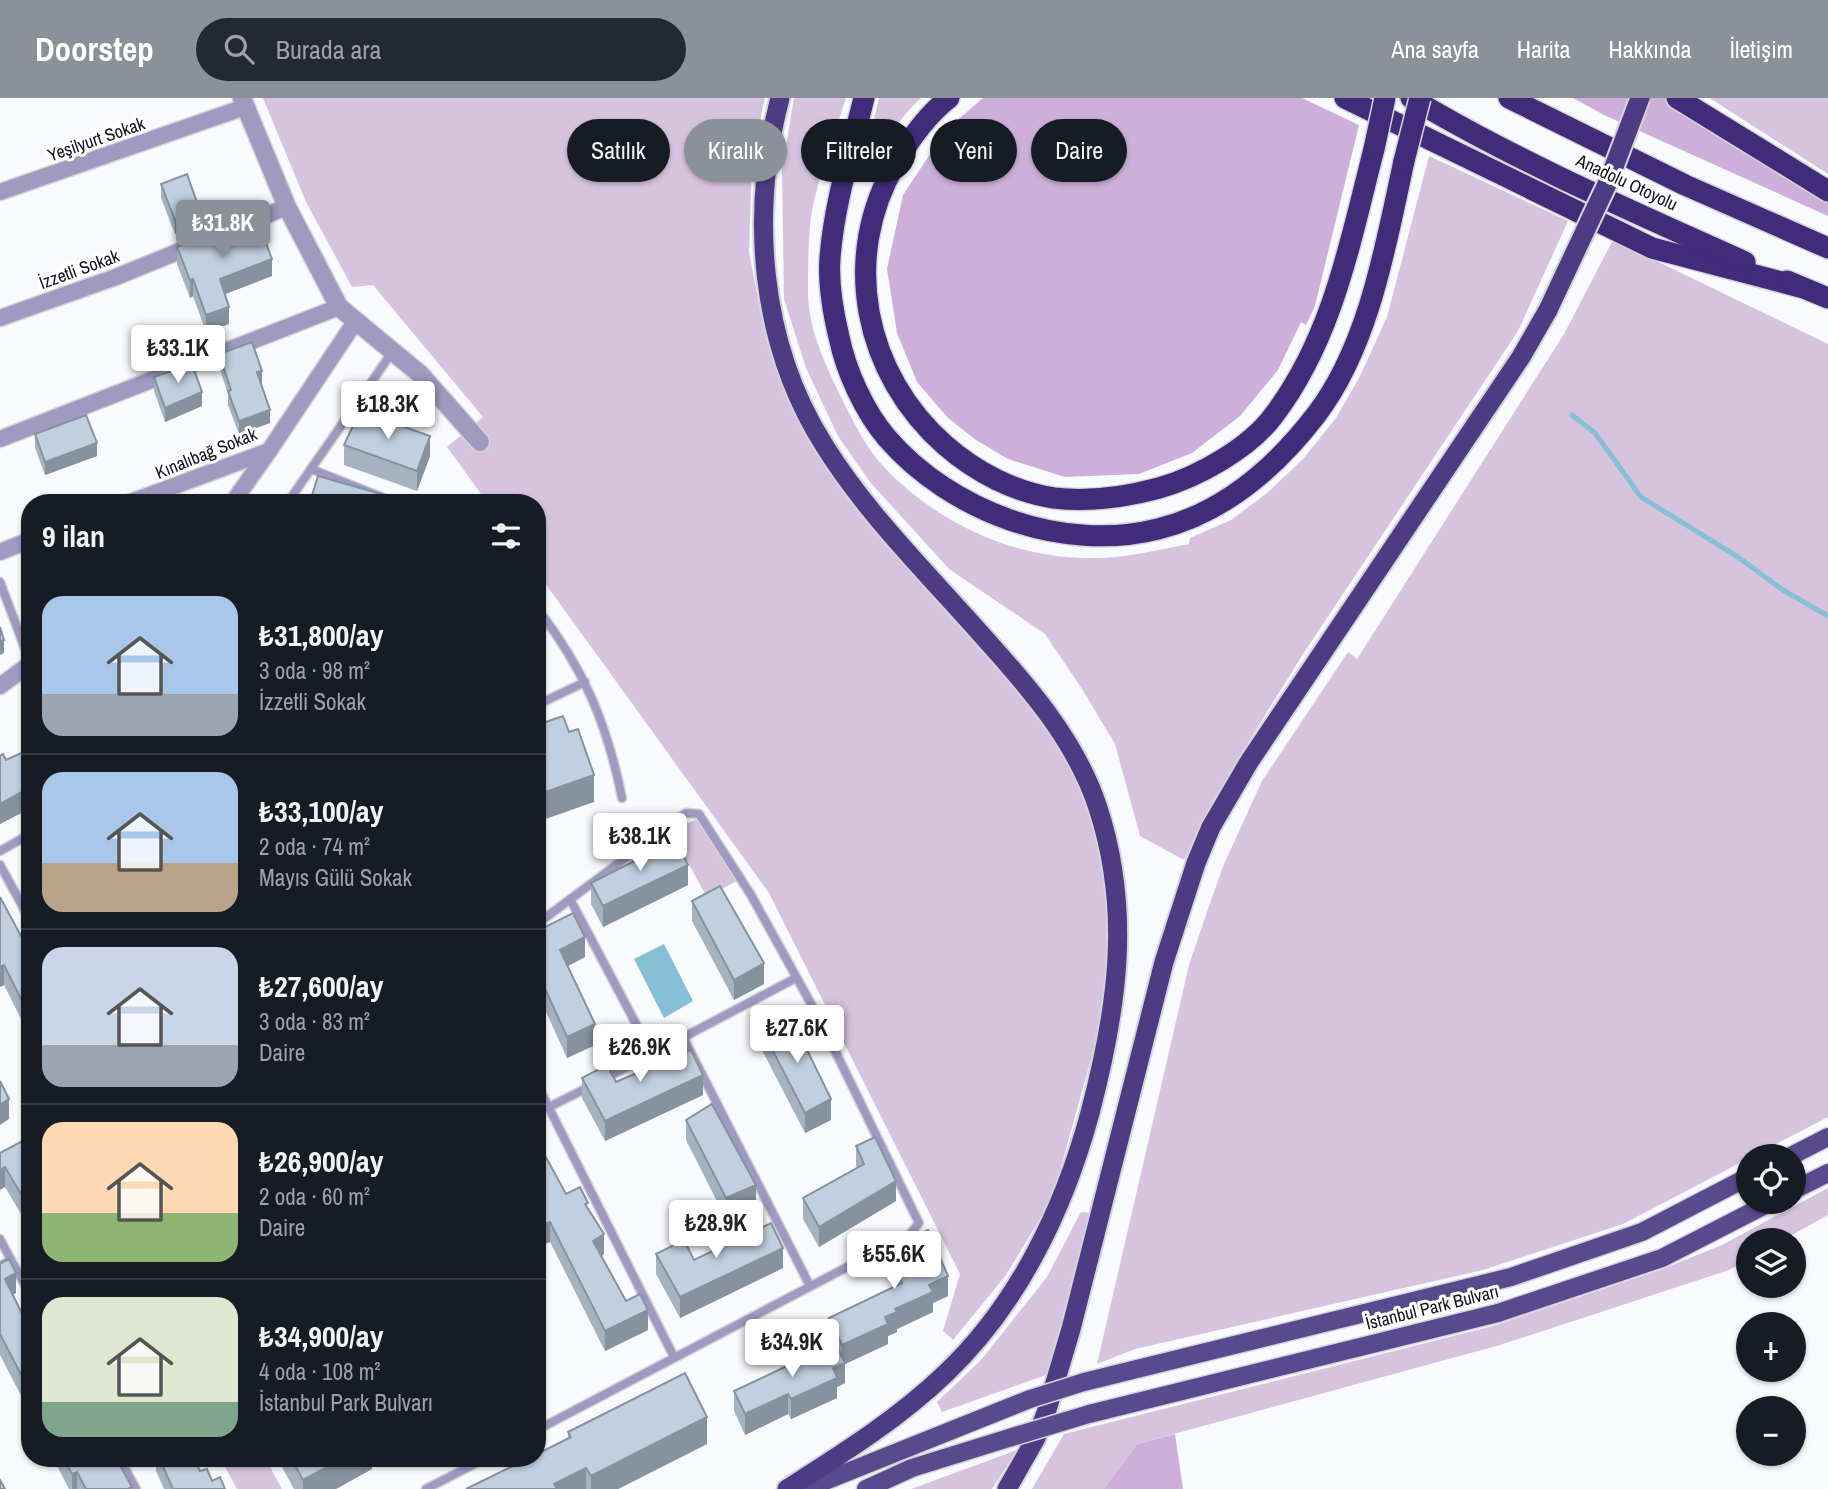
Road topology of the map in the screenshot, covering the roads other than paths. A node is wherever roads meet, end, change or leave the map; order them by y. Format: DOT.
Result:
graph roads {
  1 [pos="780,98"];
  2 [pos="864,98"];
  3 [pos="949,98"];
  4 [pos="1345,98"];
  5 [pos="1385,98"];
  6 [pos="1411,98"];
  7 [pos="1420,98"];
  8 [pos="1509,98"];
  9 [pos="1640,98"];
  10 [pos="1677,98"];
  11 [pos="243,103"];
  12 [pos="1828,191"];
  13 [pos="0,192"];
  14 [pos="286,207"];
  15 [pos="1828,248"];
  16 [pos="1800,287"];
  17 [pos="1828,298"];
  18 [pos="339,307"];
  19 [pos="0,318"];
  20 [pos="355,322"];
  21 [pos="393,351"];
  22 [pos="0,439"];
  23 [pos="480,442"];
  24 [pos="268,451"];
  25 [pos="311,469"];
  26 [pos="152,494"];
  27 [pos="238,494"];
  28 [pos="294,494"];
  29 [pos="374,494"];
  30 [pos="21,544"];
  31 [pos="0,552"];
  32 [pos="0,582"];
  33 [pos="546,621"];
  34 [pos="21,639"];
  35 [pos="21,670"];
  36 [pos="585,682"];
  37 [pos="0,686"];
  38 [pos="546,701"];
  39 [pos="622,798"];
  40 [pos="21,839"];
  41 [pos="0,851"];
  42 [pos="0,865"];
  43 [pos="570,899"];
  44 [pos="21,904"];
  45 [pos="546,916"];
  46 [pos="796,978"];
  47 [pos="683,1037"];
  48 [pos="652,1054"];
  49 [pos="546,1102"];
  50 [pos="549,1108"];
  51 [pos="1828,1137"];
  52 [pos="1806,1148"];
  53 [pos="1828,1173"];
  54 [pos="1736,1183"];
  55 [pos="1806,1184"];
  56 [pos="1748,1214"];
  57 [pos="0,1239"];
  58 [pos="11,1260"];
  59 [pos="0,1266"];
  60 [pos="21,1278"];
  61 [pos="810,1286"];
  62 [pos="674,1357"];
  63 [pos="546,1425"];
  64 [pos="124,1467"];
  65 [pos="469,1467"];
  66 [pos="136,1489"];
  67 [pos="426,1489"];
  68 [pos="787,1489"];
  69 [pos="805,1489"];
  70 [pos="866,1489"];
  71 [pos="1007,1489"];
  1 -- 68 [label="highway"];
  2 -- 7 [label="highway, bridge"];
  3 -- 5 [label="highway, bridge"];
  4 -- 16 [label="highway"];
  6 -- 16 [label="highway, Anadolu Otoyolu"];
  8 -- 15 [label="highway, Anadolu Otoyolu"];
  9 -- 71 [label="highway, bridge"];
  10 -- 12 [label="highway"];
  11 -- 13 [label="street, Yeşilyurt Sokak"];
  11 -- 14 [label="street"];
  14 -- 18 [label="street"];
  14 -- 19 [label="street, İzzetli Sokak"];
  16 -- 17 [label="highway, Anadolu Otoyolu"];
  18 -- 20 [label="street"];
  18 -- 22 [label="street"];
  20 -- 21 [label="street"];
  20 -- 24 [label="street, Kınalıbağ Sokak"];
  21 -- 23 [label="street"];
  21 -- 25 [label="lane"];
  24 -- 26 [label="street, Kınalıbağ Sokak"];
  24 -- 27 [label="street"];
  25 -- 28 [label="lane"];
  25 -- 29 [label="lane"];
  30 -- 31 [label="street"];
  32 -- 34 [label="lane"];
  33 -- 36 [label="lane"];
  35 -- 37 [label="street"];
  36 -- 38 [label="lane"];
  36 -- 39 [label="lane"];
  40 -- 41 [label="lane"];
  42 -- 44 [label="lane"];
  43 -- 45 [label="lane"];
  43 -- 46 [label="lane"];
  43 -- 48 [label="lane"];
  46 -- 47 [label="lane"];
  46 -- 61 [label="lane"];
  47 -- 48 [label="lane"];
  47 -- 61 [label="lane"];
  48 -- 50 [label="lane"];
  49 -- 50 [label="lane"];
  50 -- 62 [label="lane"];
  51 -- 52 [label="main road"];
  53 -- 55 [label="main road"];
  54 -- 69 [label="main road, İstanbul Park Bulvarı, bridge"];
  56 -- 70 [label="main road, İstanbul Park Bulvarı, bridge"];
  57 -- 58 [label="lane"];
  58 -- 59 [label="lane"];
  58 -- 60 [label="lane"];
  61 -- 62 [label="lane"];
  62 -- 63 [label="lane"];
  64 -- 66 [label="lane"];
  65 -- 67 [label="lane"];
}
